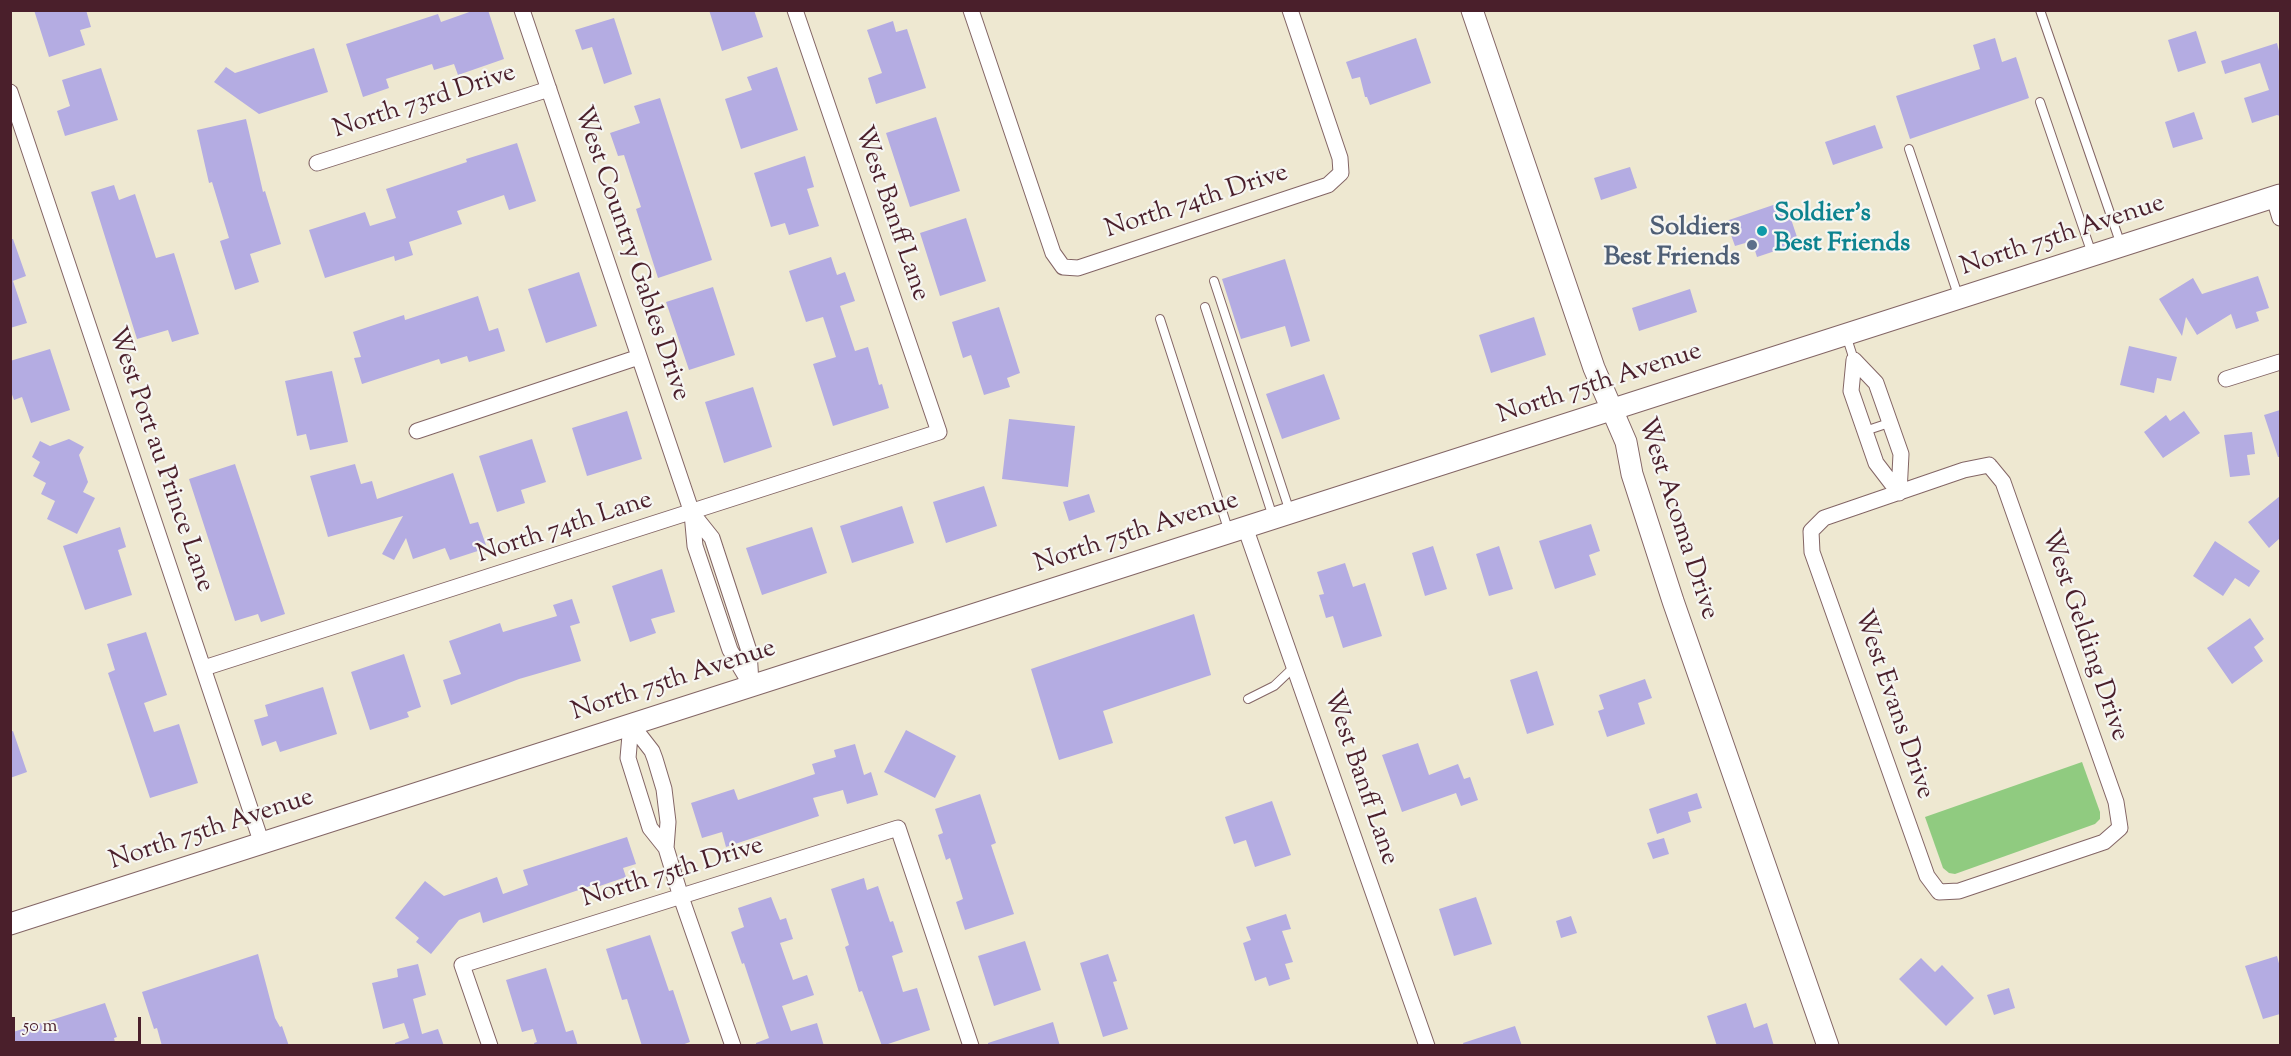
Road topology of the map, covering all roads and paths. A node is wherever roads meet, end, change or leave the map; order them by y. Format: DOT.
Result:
graph roads {
  1 [pos="522,10"];
  2 [pos="795,10"];
  3 [pos="971,10"];
  4 [pos="1290,10"];
  5 [pos="1472,10"];
  6 [pos="2040,10"];
  7 [pos="549,89"];
  8 [pos="10,92"];
  9 [pos="2040,102"];
  10 [pos="1909,148"];
  11 [pos="317,163"];
  12 [pos="2277,197"];
  13 [pos="2280,219"];
  14 [pos="2122,246"];
  15 [pos="2092,255"];
  16 [pos="1214,281"];
  17 [pos="1959,298"];
  18 [pos="1204,307"];
  19 [pos="1160,319"];
  20 [pos="1845,334"];
  21 [pos="639,357"];
  22 [pos="1854,360"];
  23 [pos="2280,362"];
  24 [pos="2226,380"];
  25 [pos="1612,410"];
  26 [pos="1889,423"];
  27 [pos="417,431"];
  28 [pos="1865,431"];
  29 [pos="939,432"];
  30 [pos="1899,493"];
  31 [pos="692,513"];
  32 [pos="1282,516"];
  33 [pos="1237,530"];
  34 [pos="1294,667"];
  35 [pos="204,668"];
  36 [pos="751,685"];
  37 [pos="1248,699"];
  38 [pos="632,724"];
  39 [pos="262,844"];
  40 [pos="666,848"];
  41 [pos="1939,892"];
  42 [pos="681,897"];
  43 [pos="10,924"];
  44 [pos="490,1046"];
  45 [pos="733,1046"];
  46 [pos="971,1046"];
  47 [pos="1427,1046"];
  48 [pos="1828,1046"];
  1 -- 7 [label="street, West Country Gables Drive"];
  2 -- 29 [label="street, West Banff Lane"];
  3 -- 4 [label="street, North 74th Drive"];
  5 -- 25 [label="main road, West Acoma Drive"];
  6 -- 14 [label="lane"];
  7 -- 11 [label="street, North 73rd Drive"];
  7 -- 21 [label="street, West Country Gables Drive"];
  8 -- 35 [label="street, West Port au Prince Lane"];
  9 -- 15 [label="lane"];
  10 -- 17 [label="lane"];
  12 -- 13 [label="street"];
  12 -- 14 [label="main road, North 75th Avenue"];
  14 -- 15 [label="main road, North 75th Avenue"];
  15 -- 17 [label="main road, North 75th Avenue"];
  16 -- 32 [label="lane"];
  17 -- 20 [label="main road, North 75th Avenue"];
  18 -- 32 [label="lane"];
  19 -- 33 [label="lane"];
  20 -- 22 [label="lane"];
  20 -- 25 [label="main road, North 75th Avenue"];
  21 -- 27 [label="street"];
  21 -- 31 [label="street, West Country Gables Drive"];
  22 -- 26 [label="street"];
  22 -- 28 [label="street"];
  23 -- 24 [label="street"];
  25 -- 32 [label="main road, North 75th Avenue"];
  25 -- 48 [label="main road, West Acoma Drive"];
  26 -- 28 [label="lane"];
  26 -- 30 [label="street"];
  28 -- 30 [label="street"];
  29 -- 31 [label="street, North 74th Lane"];
  30 -- 41 [label="street, West Evans Drive"];
  30 -- 41 [label="street, West Gelding Drive"];
  31 -- 35 [label="street, North 74th Lane"];
  31 -- 36 [label="street, West Country Gables Drive"];
  32 -- 33 [label="main road, North 75th Avenue"];
  33 -- 34 [label="street, West Banff Lane"];
  33 -- 36 [label="main road, North 75th Avenue"];
  34 -- 37 [label="lane"];
  34 -- 47 [label="street, West Banff Lane"];
  35 -- 39 [label="street, West Port au Prince Lane"];
  36 -- 38 [label="main road, North 75th Avenue"];
  38 -- 39 [label="main road, North 75th Avenue"];
  38 -- 40 [label="street"];
  38 -- 40 [label="street"];
  39 -- 43 [label="main road, North 75th Avenue"];
  40 -- 42 [label="street"];
  42 -- 44 [label="street, North 75th Drive"];
  42 -- 45 [label="street"];
  42 -- 46 [label="street, North 75th Drive"];
}
